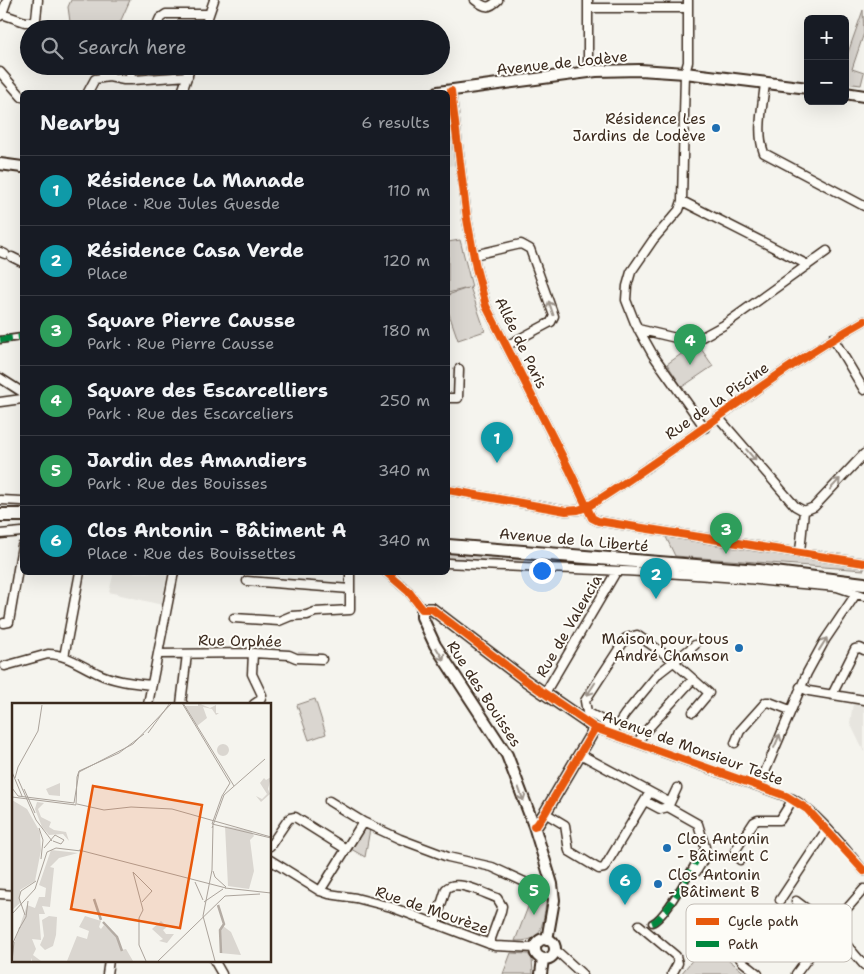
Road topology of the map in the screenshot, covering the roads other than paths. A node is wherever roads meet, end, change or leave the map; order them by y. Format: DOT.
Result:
graph roads {
  1 [pos="7,0"];
  2 [pos="38,0"];
  3 [pos="214,0"];
  4 [pos="475,0"];
  5 [pos="498,0"];
  6 [pos="588,4"];
  7 [pos="688,4"];
  8 [pos="209,14"];
  9 [pos="1,15"];
  10 [pos="20,20"];
  11 [pos="35,20"];
  12 [pos="159,20"];
  13 [pos="207,20"];
  14 [pos="0,72"];
  15 [pos="588,72"];
  16 [pos="685,73"];
  17 [pos="130,75"];
  18 [pos="188,76"];
  19 [pos="103,77"];
  20 [pos="133,80"];
  21 [pos="765,83"];
  22 [pos="804,88"];
  23 [pos="89,90"];
  24 [pos="183,90"];
  25 [pos="451,91"];
  26 [pos="849,94"];
  27 [pos="20,95"];
  28 [pos="864,96"];
  29 [pos="0,164"];
  30 [pos="20,167"];
  31 [pos="682,201"];
  32 [pos="864,206"];
  33 [pos="827,251"];
  34 [pos="5,255"];
  35 [pos="474,255"];
  36 [pos="20,261"];
  37 [pos="808,265"];
  38 [pos="864,321"];
  39 [pos="638,329"];
  40 [pos="20,337"];
  41 [pos="833,338"];
  42 [pos="0,340"];
  43 [pos="506,346"];
  44 [pos="459,369"];
  45 [pos="0,378"];
  46 [pos="864,390"];
  47 [pos="20,391"];
  48 [pos="450,398"];
  49 [pos="20,399"];
  50 [pos="0,402"];
  51 [pos="719,418"];
  52 [pos="704,428"];
  53 [pos="864,454"];
  54 [pos="450,490"];
  55 [pos="0,500"];
  56 [pos="20,501"];
  57 [pos="587,507"];
  58 [pos="804,512"];
  59 [pos="0,515"];
  60 [pos="20,515"];
  61 [pos="20,532"];
  62 [pos="0,534"];
  63 [pos="450,546"];
  64 [pos="800,552"];
  65 [pos="20,558"];
  66 [pos="450,563"];
  67 [pos="864,563"];
  68 [pos="758,571"];
  69 [pos="616,572"];
  70 [pos="79,575"];
  71 [pos="173,575"];
  72 [pos="350,575"];
  73 [pos="389,575"];
  74 [pos="864,578"];
  75 [pos="247,581"];
  76 [pos="350,589"];
  77 [pos="856,589"];
  78 [pos="422,610"];
  79 [pos="234,618"];
  80 [pos="4,623"];
  81 [pos="695,646"];
  82 [pos="864,650"];
  83 [pos="253,653"];
  84 [pos="158,654"];
  85 [pos="187,654"];
  86 [pos="64,657"];
  87 [pos="322,658"];
  88 [pos="673,662"];
  89 [pos="5,666"];
  90 [pos="693,679"];
  91 [pos="151,685"];
  92 [pos="800,686"];
  93 [pos="545,693"];
  94 [pos="832,695"];
  95 [pos="864,700"];
  96 [pos="148,703"];
  97 [pos="181,703"];
  98 [pos="256,703"];
  99 [pos="790,710"];
  100 [pos="693,712"];
  101 [pos="595,728"];
  102 [pos="613,731"];
  103 [pos="638,743"];
  104 [pos="735,743"];
  105 [pos="580,754"];
  106 [pos="759,786"];
  107 [pos="677,788"];
  108 [pos="650,792"];
  109 [pos="793,799"];
  110 [pos="329,801"];
  111 [pos="644,801"];
  112 [pos="668,807"];
  113 [pos="545,813"];
  114 [pos="363,822"];
  115 [pos="534,826"];
  116 [pos="826,830"];
  117 [pos="271,845"];
  118 [pos="346,848"];
  119 [pos="702,853"];
  120 [pos="740,860"];
  121 [pos="271,861"];
  122 [pos="864,871"];
  123 [pos="696,872"];
  124 [pos="864,889"];
  125 [pos="320,890"];
  126 [pos="554,896"];
  127 [pos="780,900"];
  128 [pos="796,901"];
  129 [pos="800,904"];
  130 [pos="851,904"];
  131 [pos="652,923"];
  132 [pos="435,924"];
  133 [pos="639,925"];
  134 [pos="646,931"];
  135 [pos="547,940"];
  136 [pos="489,944"];
  137 [pos="535,948"];
  138 [pos="554,951"];
  139 [pos="852,952"];
  140 [pos="543,959"];
  141 [pos="215,962"];
  142 [pos="743,962"];
  143 [pos="805,962"];
  144 [pos="864,965"];
  145 [pos="578,973"];
  146 [pos="222,974"];
  147 [pos="540,974"];
  148 [pos="672,974"];
  149 [pos="758,974"];
  150 [pos="796,974"];
  1 -- 9 [label="street"];
  2 -- 11 [label="street"];
  3 -- 8 [label="street"];
  4 -- 5 [label="street"];
  6 -- 7 [label="street"];
  6 -- 15 [label="street"];
  7 -- 16 [label="street"];
  8 -- 12 [label="street"];
  8 -- 13 [label="street"];
  9 -- 10 [label="street"];
  14 -- 27 [label="street"];
  15 -- 16 [label="street, Avenue de Lodève"];
  15 -- 25 [label="street, Avenue de Lodève"];
  16 -- 21 [label="street, Avenue de Lodève"];
  16 -- 31 [label="street"];
  17 -- 20 [label="street"];
  18 -- 20 [label="street"];
  18 -- 24 [label="street"];
  19 -- 20 [label="street"];
  19 -- 23 [label="street"];
  21 -- 22 [label="street, Avenue de Lodève"];
  21 -- 32 [label="street"];
  25 -- 35 [label="street, Allée de Paris"];
  26 -- 28 [label="street"];
  29 -- 30 [label="street"];
  31 -- 37 [label="street"];
  31 -- 39 [label="street"];
  33 -- 37 [label="street"];
  34 -- 36 [label="street"];
  35 -- 43 [label="street, Allée de Paris"];
  43 -- 35 [label="street, one-way"];
  37 -- 39 [label="street"];
  38 -- 41 [label="street, Rue de la Piscine"];
  39 -- 52 [label="street"];
  40 -- 42 [label="street"];
  41 -- 46 [label="street"];
  41 -- 51 [label="street, Rue de la Piscine"];
  43 -- 57 [label="street, Allée de Paris"];
  44 -- 48 [label="street"];
  45 -- 47 [label="street"];
  49 -- 50 [label="street"];
  51 -- 52 [label="street, Rue de la Piscine"];
  51 -- 58 [label="street, one-way"];
  52 -- 57 [label="street, Rue de la Piscine"];
  58 -- 53 [label="street, one-way"];
  54 -- 57 [label="street"];
  55 -- 56 [label="street"];
  57 -- 64 [label="street, Allée de Paris"];
  58 -- 64 [label="street"];
  59 -- 60 [label="main road"];
  61 -- 62 [label="street"];
  63 -- 68 [label="main road, Avenue de la Liberté"];
  64 -- 67 [label="street, Allée de Paris"];
  65 -- 80 [label="street"];
  66 -- 69 [label="street"];
  68 -- 74 [label="main road, Avenue de la Liberté"];
  68 -- 77 [label="main road, Avenue de la Liberté"];
  69 -- 77 [label="street"];
  69 -- 93 [label="street, Rue de Valencia"];
  70 -- 86 [label="street"];
  71 -- 84 [label="street"];
  72 -- 76 [label="street"];
  73 -- 78 [label="street"];
  75 -- 76 [label="street"];
  76 -- 79 [label="street"];
  92 -- 77 [label="street, one-way"];
  78 -- 93 [label="street, Avenue de Monsieur Teste"];
  78 -- 115 [label="street, Rue des Bouisses, one-way"];
  81 -- 88 [label="street"];
  82 -- 94 [label="street"];
  83 -- 85 [label="street, Rue Orphée"];
  83 -- 87 [label="street, Rue Orphée"];
  83 -- 98 [label="street"];
  84 -- 85 [label="street, Rue Orphée"];
  84 -- 91 [label="street"];
  85 -- 97 [label="street"];
  86 -- 89 [label="street"];
  86 -- 91 [label="street"];
  88 -- 90 [label="street"];
  88 -- 102 [label="street"];
  88 -- 102 [label="street, one-way"];
  90 -- 100 [label="street"];
  90 -- 103 [label="street"];
  91 -- 96 [label="street"];
  92 -- 94 [label="street"];
  92 -- 99 [label="street"];
  93 -- 101 [label="street, Avenue de Monsieur Teste"];
  94 -- 95 [label="street"];
  99 -- 104 [label="street"];
  106 -- 99 [label="street, one-way"];
  101 -- 102 [label="street, Avenue de Monsieur Teste"];
  101 -- 105 [label="street"];
  102 -- 103 [label="street, Avenue de Monsieur Teste"];
  103 -- 106 [label="street, Avenue de Monsieur Teste"];
  105 -- 108 [label="street"];
  105 -- 113 [label="street"];
  106 -- 109 [label="street, Avenue de Monsieur Teste"];
  107 -- 112 [label="street"];
  108 -- 111 [label="street"];
  108 -- 112 [label="street"];
  109 -- 116 [label="street, Avenue de Monsieur Teste"];
  109 -- 120 [label="street"];
  110 -- 114 [label="street"];
  111 -- 112 [label="street"];
  111 -- 113 [label="street"];
  112 -- 123 [label="street"];
  113 -- 115 [label="street"];
  114 -- 118 [label="street"];
  114 -- 126 [label="street"];
  115 -- 126 [label="street, Rue des Bouisses"];
  116 -- 122 [label="street, Avenue de Monsieur Teste"];
  116 -- 127 [label="street"];
  117 -- 118 [label="street"];
  118 -- 125 [label="street"];
  119 -- 131 [label="street"];
  121 -- 125 [label="street, Rue de Mourèze"];
  124 -- 130 [label="street"];
  125 -- 132 [label="street, Rue de Mourèze"];
  126 -- 135 [label="street, Rue des Bouisses"];
  128 -- 129 [label="street"];
  131 -- 134 [label="street"];
  132 -- 136 [label="street, Rue de Mourèze"];
  132 -- 136 [label="street"];
  133 -- 134 [label="street"];
  134 -- 148 [label="street"];
  135 -- 137 [label="street"];
  135 -- 138 [label="street"];
  136 -- 137 [label="street, Rue de Mourèze"];
  137 -- 140 [label="street"];
  138 -- 140 [label="street"];
  138 -- 145 [label="street"];
  139 -- 144 [label="street"];
  140 -- 147 [label="street"];
  141 -- 146 [label="street"];
  142 -- 149 [label="street"];
  143 -- 150 [label="street"];
}
